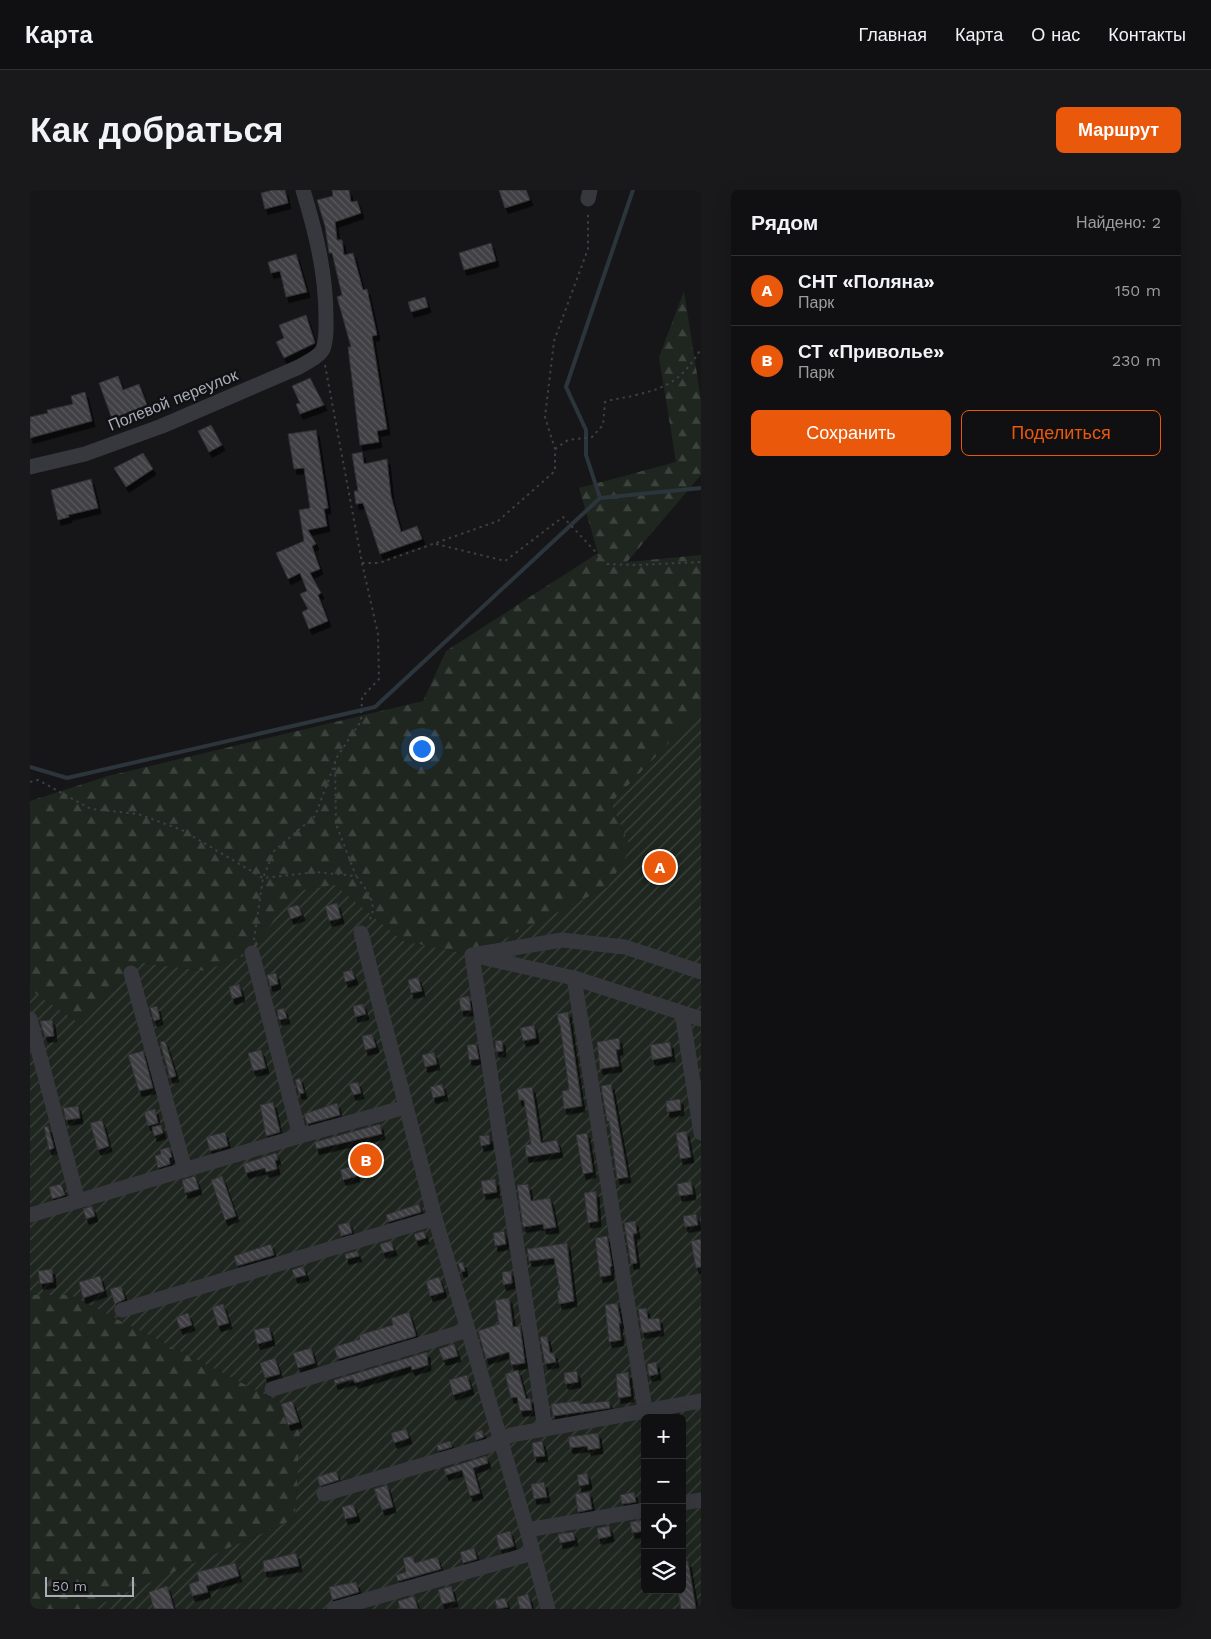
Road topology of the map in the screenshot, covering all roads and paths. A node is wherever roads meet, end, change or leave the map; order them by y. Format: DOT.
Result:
graph roads {
  1 [pos="304,190"];
  2 [pos="589,194"];
  3 [pos="701,349"];
  4 [pos="322,350"];
  5 [pos="555,449"];
  6 [pos="30,467"];
  7 [pos="435,544"];
  8 [pos="701,562"];
  9 [pos="362,563"];
  10 [pos="336,760"];
  11 [pos="30,782"];
  12 [pos="356,876"];
  13 [pos="263,878"];
  14 [pos="361,933"];
  15 [pos="252,953"];
  16 [pos="472,955"];
  17 [pos="701,972"];
  18 [pos="131,973"];
  19 [pos="574,978"];
  20 [pos="682,1013"];
  21 [pos="30,1019"];
  22 [pos="701,1020"];
  23 [pos="406,1106"];
  24 [pos="701,1133"];
  25 [pos="300,1136"];
  26 [pos="185,1170"];
  27 [pos="78,1201"];
  28 [pos="30,1215"];
  29 [pos="435,1218"];
  30 [pos="122,1310"];
  31 [pos="468,1330"];
  32 [pos="272,1389"];
  33 [pos="701,1401"];
  34 [pos="645,1409"];
  35 [pos="545,1428"];
  36 [pos="500,1441"];
  37 [pos="324,1494"];
  38 [pos="701,1500"];
  39 [pos="686,1502"];
  40 [pos="641,1511"];
  41 [pos="527,1530"];
  42 [pos="533,1553"];
  43 [pos="334,1609"];
  44 [pos="548,1609"];
  1 -- 4 [label="street"];
  2 -- 5 [label="path"];
  3 -- 5 [label="path"];
  4 -- 6 [label="street, Полевой переулок"];
  4 -- 9 [label="path"];
  5 -- 7 [label="path"];
  7 -- 8 [label="path"];
  7 -- 9 [label="path"];
  9 -- 10 [label="path"];
  10 -- 12 [label="path"];
  10 -- 13 [label="path"];
  11 -- 13 [label="path"];
  12 -- 13 [label="path"];
  12 -- 14 [label="path"];
  13 -- 15 [label="path"];
  14 -- 23 [label="street"];
  15 -- 25 [label="street"];
  16 -- 17 [label="street"];
  16 -- 19 [label="street"];
  16 -- 35 [label="street"];
  18 -- 26 [label="street"];
  19 -- 20 [label="street"];
  19 -- 34 [label="street"];
  20 -- 22 [label="street"];
  20 -- 24 [label="street"];
  21 -- 27 [label="street"];
  23 -- 25 [label="street"];
  23 -- 29 [label="street"];
  25 -- 26 [label="street"];
  26 -- 27 [label="street"];
  27 -- 28 [label="street"];
  29 -- 30 [label="street"];
  29 -- 31 [label="street"];
  31 -- 32 [label="street"];
  31 -- 36 [label="street"];
  33 -- 34 [label="street"];
  34 -- 35 [label="street"];
  35 -- 36 [label="street"];
  36 -- 37 [label="street"];
  36 -- 41 [label="street"];
  38 -- 39 [label="street"];
  40 -- 41 [label="street"];
  41 -- 42 [label="street"];
  42 -- 43 [label="street"];
  42 -- 44 [label="street"];
}
